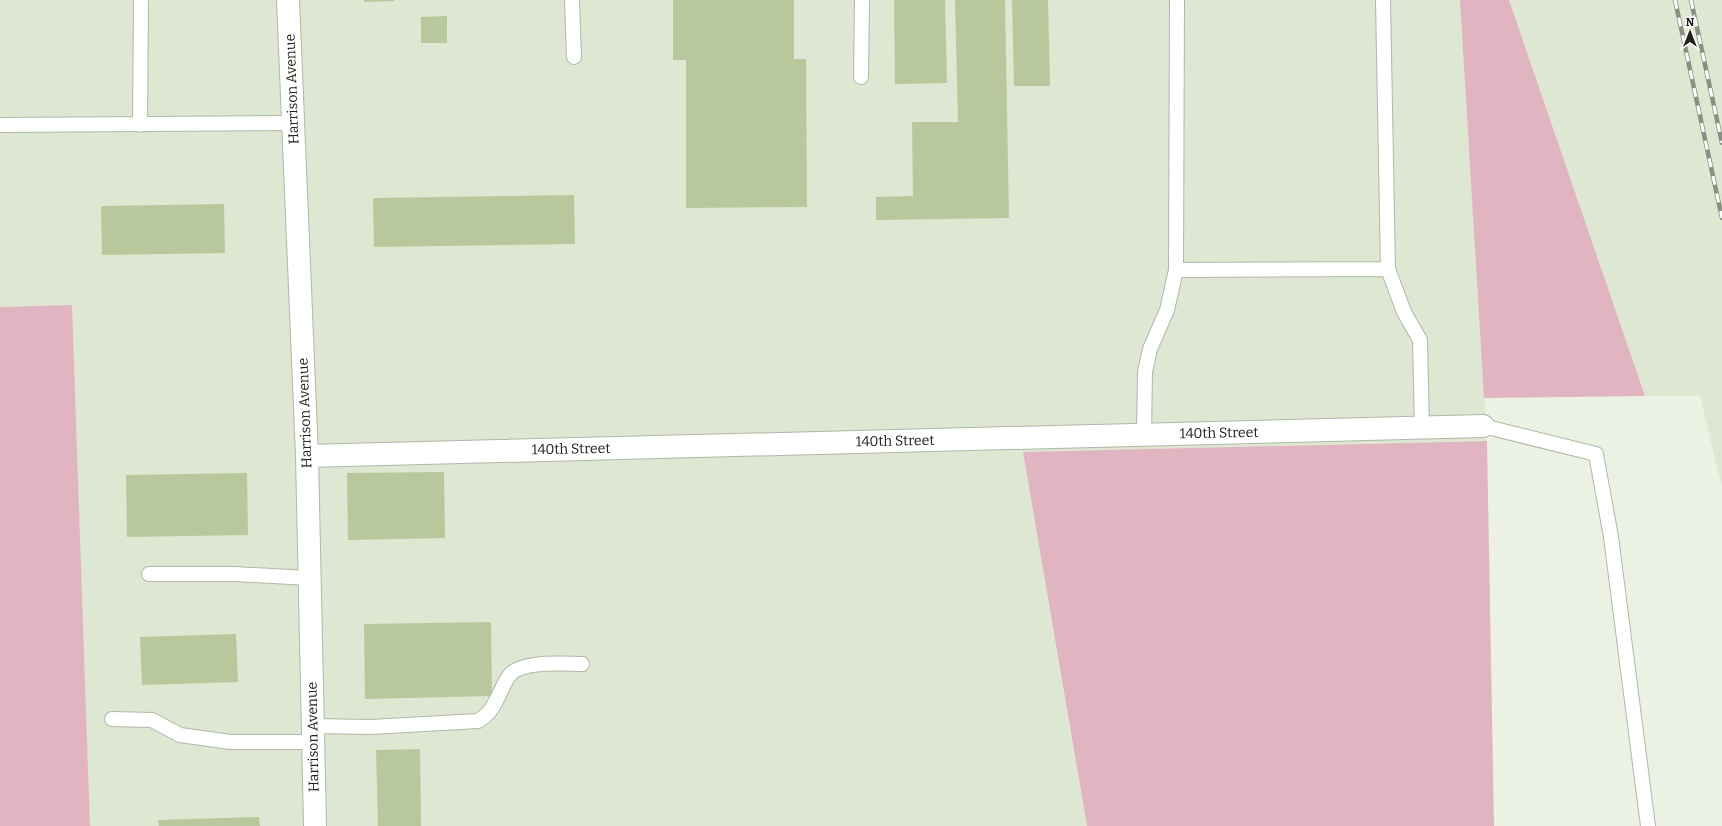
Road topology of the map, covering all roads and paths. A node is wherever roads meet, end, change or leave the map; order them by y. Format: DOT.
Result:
graph roads {
  1 [pos="141,0"];
  2 [pos="288,0"];
  3 [pos="572,0"];
  4 [pos="862,0"];
  5 [pos="1177,0"];
  6 [pos="1383,0"];
  7 [pos="574,58"];
  8 [pos="861,76"];
  9 [pos="293,123"];
  10 [pos="0,125"];
  11 [pos="140,125"];
  12 [pos="1388,269"];
  13 [pos="1176,270"];
  14 [pos="1483,426"];
  15 [pos="1422,428"];
  16 [pos="1144,434"];
  17 [pos="306,456"];
  18 [pos="149,574"];
  19 [pos="310,578"];
  20 [pos="582,664"];
  21 [pos="112,719"];
  22 [pos="313,734"];
  23 [pos="315,826"];
  24 [pos="1648,826"];
  1 -- 11 [label="lane"];
  2 -- 9 [label="street, Harrison Avenue"];
  3 -- 7 [label="lane"];
  4 -- 8 [label="lane"];
  5 -- 13 [label="lane"];
  6 -- 12 [label="lane"];
  9 -- 11 [label="lane"];
  9 -- 17 [label="street, Harrison Avenue"];
  10 -- 11 [label="lane"];
  12 -- 13 [label="lane"];
  12 -- 15 [label="lane"];
  13 -- 16 [label="lane"];
  14 -- 15 [label="street, 140th Street"];
  14 -- 24 [label="lane"];
  15 -- 16 [label="street, 140th Street"];
  16 -- 17 [label="street, 140th Street"];
  17 -- 19 [label="street, Harrison Avenue"];
  18 -- 19 [label="lane"];
  19 -- 22 [label="street, Harrison Avenue"];
  20 -- 22 [label="lane"];
  21 -- 22 [label="lane"];
  22 -- 23 [label="street, Harrison Avenue"];
}
